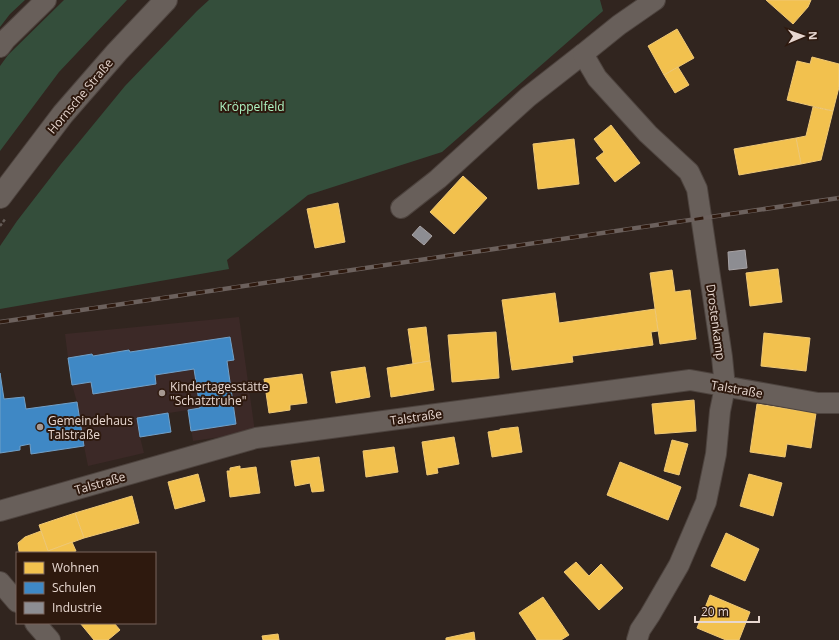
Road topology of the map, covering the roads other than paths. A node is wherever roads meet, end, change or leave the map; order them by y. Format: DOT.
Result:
graph roads {
  1 [pos="46,0"];
  2 [pos="166,0"];
  3 [pos="655,0"];
  4 [pos="0,47"];
  5 [pos="583,54"];
  6 [pos="0,197"];
  7 [pos="401,208"];
  8 [pos="725,386"];
  9 [pos="839,403"];
  10 [pos="0,511"];
  11 [pos="0,582"];
  12 [pos="16,601"];
  13 [pos="36,624"];
  14 [pos="50,640"];
  15 [pos="636,640"];
  1 -- 4 [label="street"];
  2 -- 6 [label="main road, Hornsche Straße"];
  3 -- 5 [label="street"];
  5 -- 7 [label="street"];
  5 -- 8 [label="street, Drostenkamp"];
  8 -- 9 [label="street, Talstraße"];
  8 -- 10 [label="street, Talstraße"];
  8 -- 15 [label="street, Drostenkamp"];
  11 -- 12 [label="street"];
  13 -- 14 [label="street"];
}
